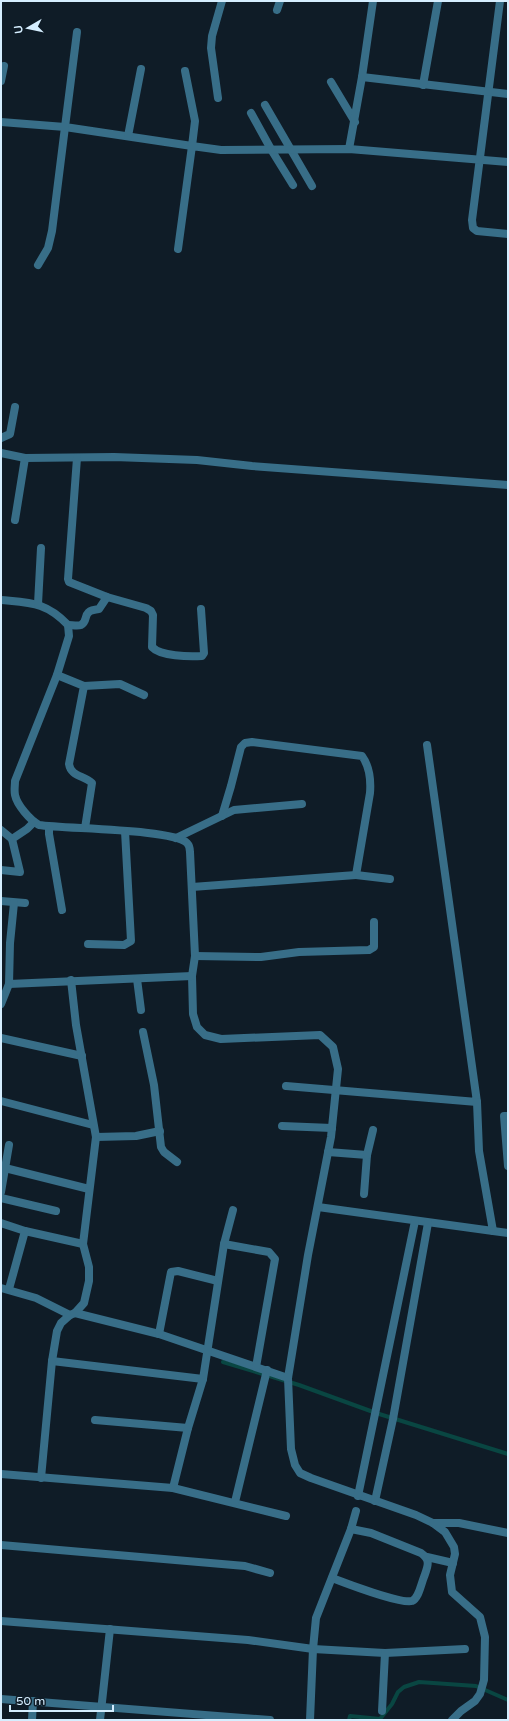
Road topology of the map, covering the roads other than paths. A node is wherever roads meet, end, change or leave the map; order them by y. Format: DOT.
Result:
graph roads {
  1 [pos="222,1"];
  2 [pos="280,1"];
  3 [pos="373,1"];
  4 [pos="438,1"];
  5 [pos="500,1"];
  6 [pos="276,10"];
  7 [pos="78,32"];
  8 [pos="4,66"];
  9 [pos="141,69"];
  10 [pos="186,71"];
  11 [pos="362,77"];
  12 [pos="1,81"];
  13 [pos="331,82"];
  14 [pos="423,85"];
  15 [pos="488,93"];
  16 [pos="508,94"];
  17 [pos="218,98"];
  18 [pos="265,105"];
  19 [pos="251,112"];
  20 [pos="1,122"];
  21 [pos="355,122"];
  22 [pos="65,127"];
  23 [pos="128,136"];
  24 [pos="192,146"];
  25 [pos="349,149"];
  26 [pos="292,150"];
  27 [pos="272,151"];
  28 [pos="479,159"];
  29 [pos="508,162"];
  30 [pos="293,185"];
  31 [pos="312,186"];
  32 [pos="508,234"];
  33 [pos="178,249"];
  34 [pos="38,265"];
  35 [pos="16,407"];
  36 [pos="1,438"];
  37 [pos="1,453"];
  38 [pos="25,458"];
  39 [pos="77,458"];
  40 [pos="508,485"];
  41 [pos="15,520"];
  42 [pos="41,548"];
  43 [pos="107,597"];
  44 [pos="1,600"];
  45 [pos="38,604"];
  46 [pos="201,609"];
  47 [pos="68,626"];
  48 [pos="57,675"];
  49 [pos="84,686"];
  50 [pos="144,695"];
  51 [pos="427,745"];
  52 [pos="302,804"];
  53 [pos="222,816"];
  54 [pos="34,822"];
  55 [pos="49,827"];
  56 [pos="85,828"];
  57 [pos="1,830"];
  58 [pos="125,831"];
  59 [pos="176,838"];
  60 [pos="12,839"];
  61 [pos="1,870"];
  62 [pos="356,875"];
  63 [pos="390,879"];
  64 [pos="192,887"];
  65 [pos="7,902"];
  66 [pos="24,904"];
  67 [pos="62,910"];
  68 [pos="374,922"];
  69 [pos="88,944"];
  70 [pos="195,956"];
  71 [pos="192,976"];
  72 [pos="137,979"];
  73 [pos="71,980"];
  74 [pos="9,984"];
  75 [pos="1,1004"];
  76 [pos="140,1010"];
  77 [pos="142,1032"];
  78 [pos="1,1038"];
  79 [pos="82,1056"];
  80 [pos="286,1086"];
  81 [pos="336,1094"];
  82 [pos="1,1100"];
  83 [pos="477,1102"];
  84 [pos="508,1116"];
  85 [pos="93,1125"];
  86 [pos="282,1126"];
  87 [pos="332,1128"];
  88 [pos="373,1130"];
  89 [pos="160,1131"];
  90 [pos="96,1137"];
  91 [pos="9,1145"];
  92 [pos="328,1152"];
  93 [pos="367,1155"];
  94 [pos="177,1162"];
  95 [pos="508,1166"];
  96 [pos="5,1168"];
  97 [pos="89,1189"];
  98 [pos="1,1192"];
  99 [pos="364,1194"];
  100 [pos="1,1198"];
  101 [pos="318,1207"];
  102 [pos="233,1210"];
  103 [pos="56,1211"];
  104 [pos="415,1221"];
  105 [pos="1,1223"];
  106 [pos="428,1223"];
  107 [pos="25,1231"];
  108 [pos="493,1231"];
  109 [pos="508,1233"];
  110 [pos="83,1244"];
  111 [pos="224,1244"];
  112 [pos="218,1281"];
  113 [pos="5,1288"];
  114 [pos="73,1314"];
  115 [pos="159,1334"];
  116 [pos="207,1351"];
  117 [pos="52,1361"];
  118 [pos="256,1367"];
  119 [pos="266,1375"];
  120 [pos="203,1379"];
  121 [pos="288,1382"];
  122 [pos="95,1420"];
  123 [pos="188,1428"];
  124 [pos="1,1474"];
  125 [pos="41,1478"];
  126 [pos="173,1488"];
  127 [pos="358,1496"];
  128 [pos="375,1501"];
  129 [pos="235,1502"];
  130 [pos="356,1510"];
  131 [pos="286,1516"];
  132 [pos="433,1523"];
  133 [pos="351,1528"];
  134 [pos="508,1533"];
  135 [pos="1,1545"];
  136 [pos="427,1557"];
  137 [pos="453,1563"];
  138 [pos="270,1573"];
  139 [pos="332,1578"];
  140 [pos="1,1621"];
  141 [pos="110,1629"];
  142 [pos="313,1649"];
  143 [pos="465,1649"];
  144 [pos="385,1653"];
  145 [pos="1,1699"];
  146 [pos="33,1702"];
  147 [pos="101,1707"];
  148 [pos="382,1711"];
  149 [pos="169,1716"];
  150 [pos="242,1719"];
  151 [pos="32,1720"];
  152 [pos="100,1720"];
  153 [pos="270,1720"];
  154 [pos="310,1720"];
  155 [pos="452,1720"];
  1 -- 17 [label="street"];
  2 -- 6 [label="street"];
  3 -- 11 [label="street"];
  4 -- 14 [label="street"];
  5 -- 15 [label="street"];
  7 -- 22 [label="street"];
  8 -- 12 [label="street"];
  9 -- 23 [label="street"];
  10 -- 24 [label="street"];
  11 -- 14 [label="street"];
  11 -- 21 [label="street"];
  13 -- 21 [label="street"];
  14 -- 15 [label="street"];
  15 -- 16 [label="street"];
  15 -- 28 [label="street"];
  18 -- 26 [label="street"];
  19 -- 27 [label="street"];
  20 -- 22 [label="street"];
  21 -- 25 [label="street"];
  22 -- 23 [label="street"];
  22 -- 34 [label="street"];
  23 -- 24 [label="street"];
  24 -- 27 [label="street"];
  24 -- 33 [label="street"];
  25 -- 26 [label="street"];
  25 -- 28 [label="street"];
  26 -- 27 [label="street"];
  26 -- 31 [label="street"];
  27 -- 30 [label="street"];
  28 -- 29 [label="street"];
  28 -- 32 [label="street"];
  35 -- 36 [label="street"];
  37 -- 38 [label="street"];
  38 -- 39 [label="street"];
  38 -- 41 [label="street"];
  39 -- 40 [label="street"];
  39 -- 43 [label="street"];
  42 -- 45 [label="street"];
  43 -- 46 [label="street"];
  43 -- 47 [label="street"];
  44 -- 45 [label="street"];
  45 -- 47 [label="street"];
  47 -- 48 [label="street"];
  48 -- 49 [label="street"];
  48 -- 54 [label="street"];
  49 -- 50 [label="street"];
  49 -- 56 [label="street"];
  51 -- 83 [label="street"];
  52 -- 53 [label="street"];
  53 -- 59 [label="street"];
  53 -- 62 [label="street"];
  54 -- 55 [label="street"];
  54 -- 60 [label="street"];
  55 -- 56 [label="street"];
  55 -- 67 [label="street"];
  56 -- 58 [label="street"];
  57 -- 60 [label="street"];
  58 -- 59 [label="street"];
  58 -- 69 [label="street"];
  59 -- 64 [label="street"];
  60 -- 61 [label="street"];
  62 -- 63 [label="street"];
  62 -- 64 [label="street"];
  64 -- 70 [label="street"];
  65 -- 66 [label="street"];
  65 -- 74 [label="street"];
  68 -- 70 [label="street"];
  70 -- 71 [label="street"];
  71 -- 72 [label="street"];
  71 -- 81 [label="street"];
  72 -- 73 [label="street"];
  72 -- 76 [label="street"];
  73 -- 74 [label="street"];
  73 -- 79 [label="street"];
  74 -- 75 [label="street"];
  77 -- 89 [label="street"];
  78 -- 79 [label="street"];
  79 -- 85 [label="street"];
  80 -- 81 [label="street"];
  81 -- 83 [label="street"];
  81 -- 87 [label="street"];
  82 -- 85 [label="street"];
  83 -- 108 [label="street"];
  84 -- 95 [label="street"];
  85 -- 90 [label="street"];
  86 -- 87 [label="street"];
  87 -- 92 [label="street"];
  88 -- 93 [label="street"];
  89 -- 90 [label="street"];
  89 -- 94 [label="street"];
  90 -- 97 [label="street"];
  91 -- 96 [label="street"];
  92 -- 93 [label="street"];
  92 -- 101 [label="street"];
  93 -- 99 [label="street"];
  96 -- 97 [label="street"];
  96 -- 98 [label="street"];
  97 -- 110 [label="street"];
  100 -- 103 [label="street"];
  101 -- 104 [label="street"];
  101 -- 121 [label="street"];
  102 -- 111 [label="street"];
  104 -- 106 [label="street"];
  104 -- 127 [label="street"];
  105 -- 107 [label="street"];
  106 -- 108 [label="street"];
  106 -- 128 [label="street"];
  107 -- 110 [label="street"];
  107 -- 113 [label="street"];
  108 -- 109 [label="street"];
  110 -- 114 [label="street"];
  111 -- 112 [label="street"];
  111 -- 118 [label="street"];
  112 -- 115 [label="street"];
  112 -- 116 [label="street"];
  113 -- 114 [label="street"];
  114 -- 115 [label="street"];
  114 -- 117 [label="street"];
  115 -- 116 [label="street"];
  116 -- 118 [label="street"];
  116 -- 120 [label="street"];
  117 -- 120 [label="street"];
  117 -- 125 [label="street"];
  118 -- 119 [label="street"];
  119 -- 121 [label="street"];
  119 -- 129 [label="street"];
  120 -- 123 [label="street"];
  121 -- 127 [label="street"];
  122 -- 123 [label="street"];
  123 -- 126 [label="street"];
  124 -- 125 [label="street"];
  125 -- 126 [label="street"];
  126 -- 129 [label="street"];
  127 -- 128 [label="street"];
  128 -- 132 [label="street"];
  129 -- 131 [label="street"];
  130 -- 133 [label="street"];
  132 -- 134 [label="street"];
  132 -- 137 [label="street"];
  133 -- 136 [label="street"];
  133 -- 139 [label="street"];
  135 -- 138 [label="street"];
  136 -- 137 [label="street"];
  136 -- 139 [label="street"];
  137 -- 155 [label="street"];
  139 -- 142 [label="street"];
  140 -- 141 [label="street"];
  141 -- 142 [label="street"];
  141 -- 147 [label="street"];
  142 -- 144 [label="street"];
  142 -- 154 [label="street"];
  143 -- 144 [label="street"];
  144 -- 148 [label="street"];
  145 -- 146 [label="street"];
  146 -- 147 [label="street"];
  146 -- 151 [label="street"];
  147 -- 149 [label="street"];
  147 -- 152 [label="street"];
  149 -- 150 [label="street"];
  150 -- 153 [label="street"];
}
